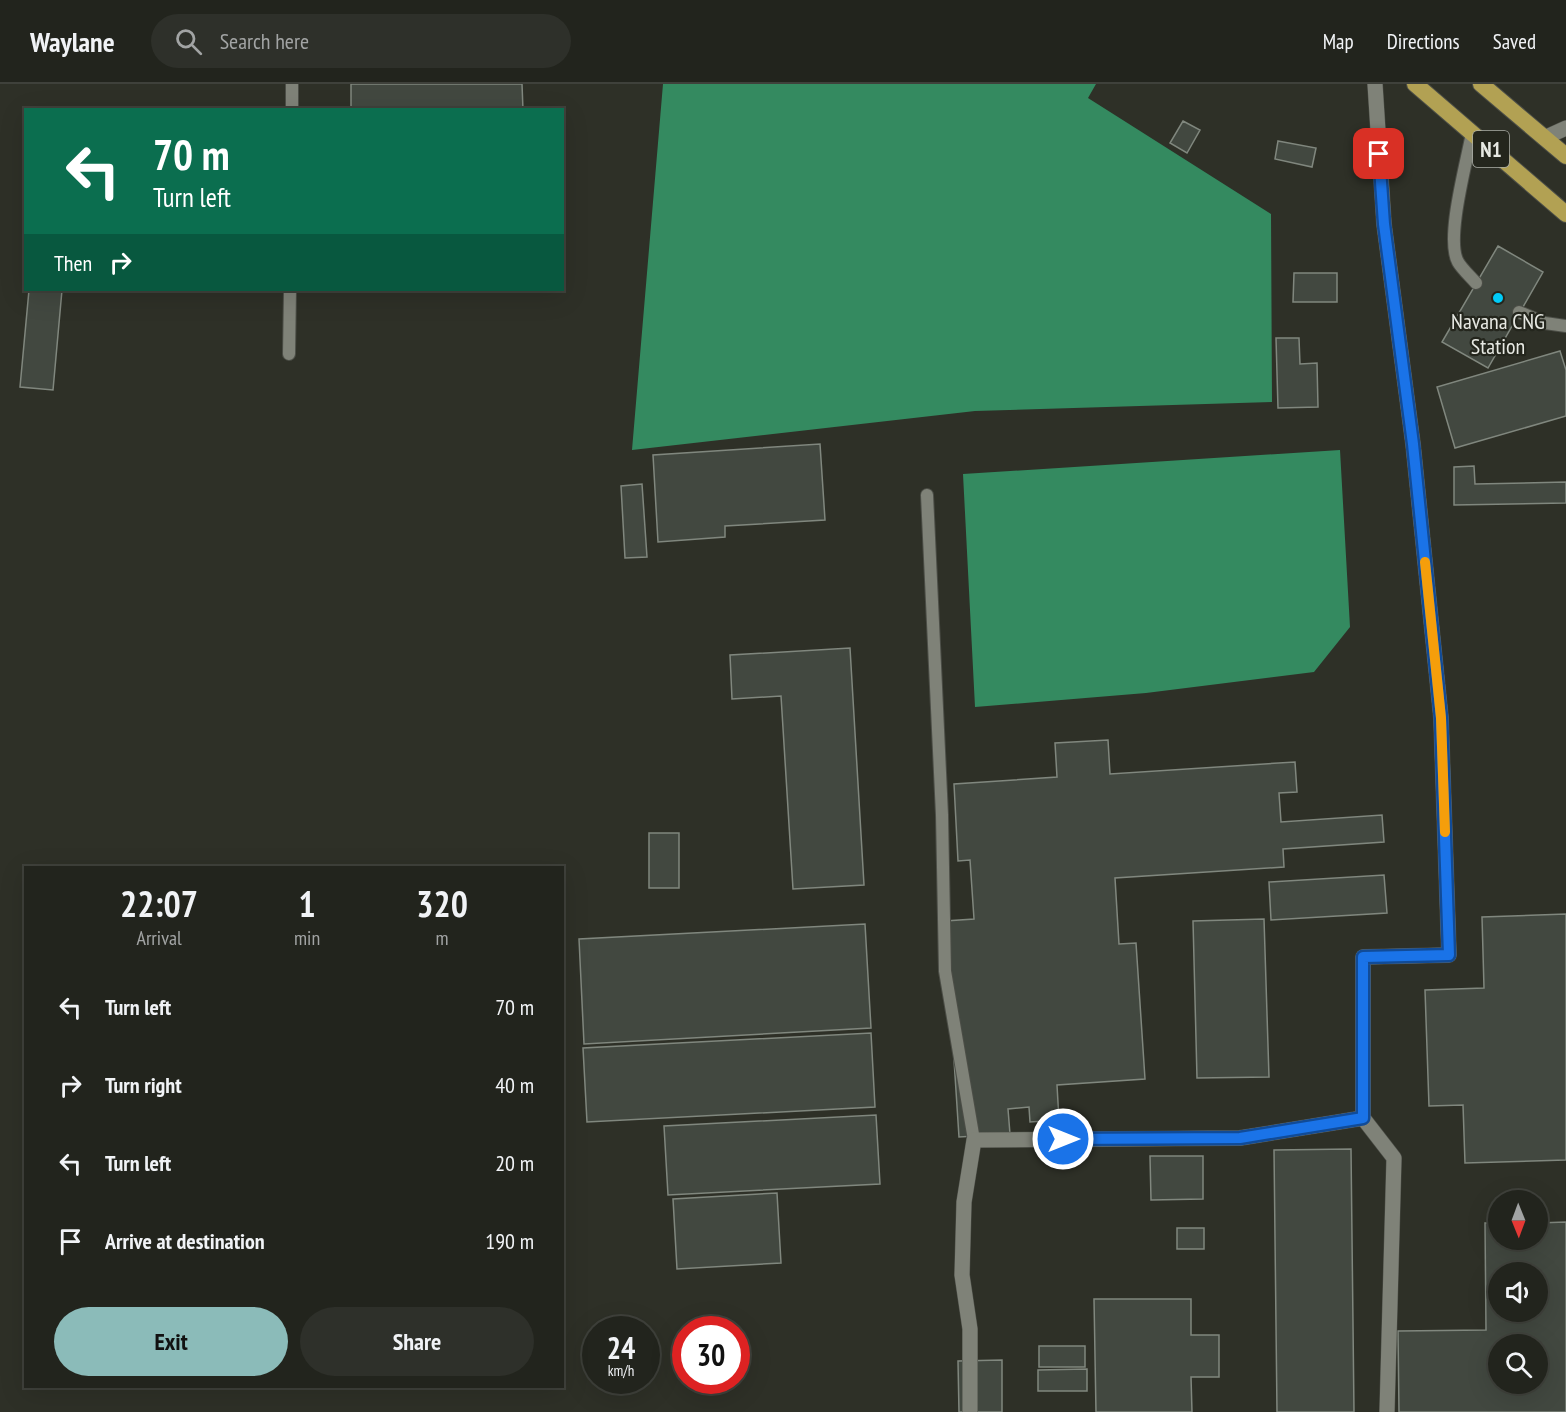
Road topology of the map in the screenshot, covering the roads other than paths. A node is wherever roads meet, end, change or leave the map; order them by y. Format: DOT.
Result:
graph roads {
  1 [pos="292,84"];
  2 [pos="1375,84"];
  3 [pos="1415,84"];
  4 [pos="1481,84"];
  5 [pos="291,108"];
  6 [pos="1566,128"];
  7 [pos="1472,133"];
  8 [pos="1544,138"];
  9 [pos="1566,156"];
  10 [pos="1566,214"];
  11 [pos="1476,283"];
  12 [pos="290,291"];
  13 [pos="1520,312"];
  14 [pos="1566,326"];
  15 [pos="289,354"];
  16 [pos="927,495"];
  17 [pos="1363,1118"];
  18 [pos="974,1140"];
  19 [pos="970,1412"];
  20 [pos="1387,1412"];
  1 -- 5 [label="lane"];
  2 -- 17 [label="street"];
  3 -- 7 [label="highway, N1"];
  4 -- 8 [label="highway, N1"];
  6 -- 8 [label="street"];
  7 -- 10 [label="highway, N1"];
  7 -- 11 [label="lane"];
  8 -- 9 [label="highway, N1"];
  12 -- 15 [label="lane"];
  13 -- 14 [label="lane"];
  16 -- 18 [label="lane"];
  17 -- 18 [label="street"];
  17 -- 20 [label="street"];
  18 -- 19 [label="street"];
}
